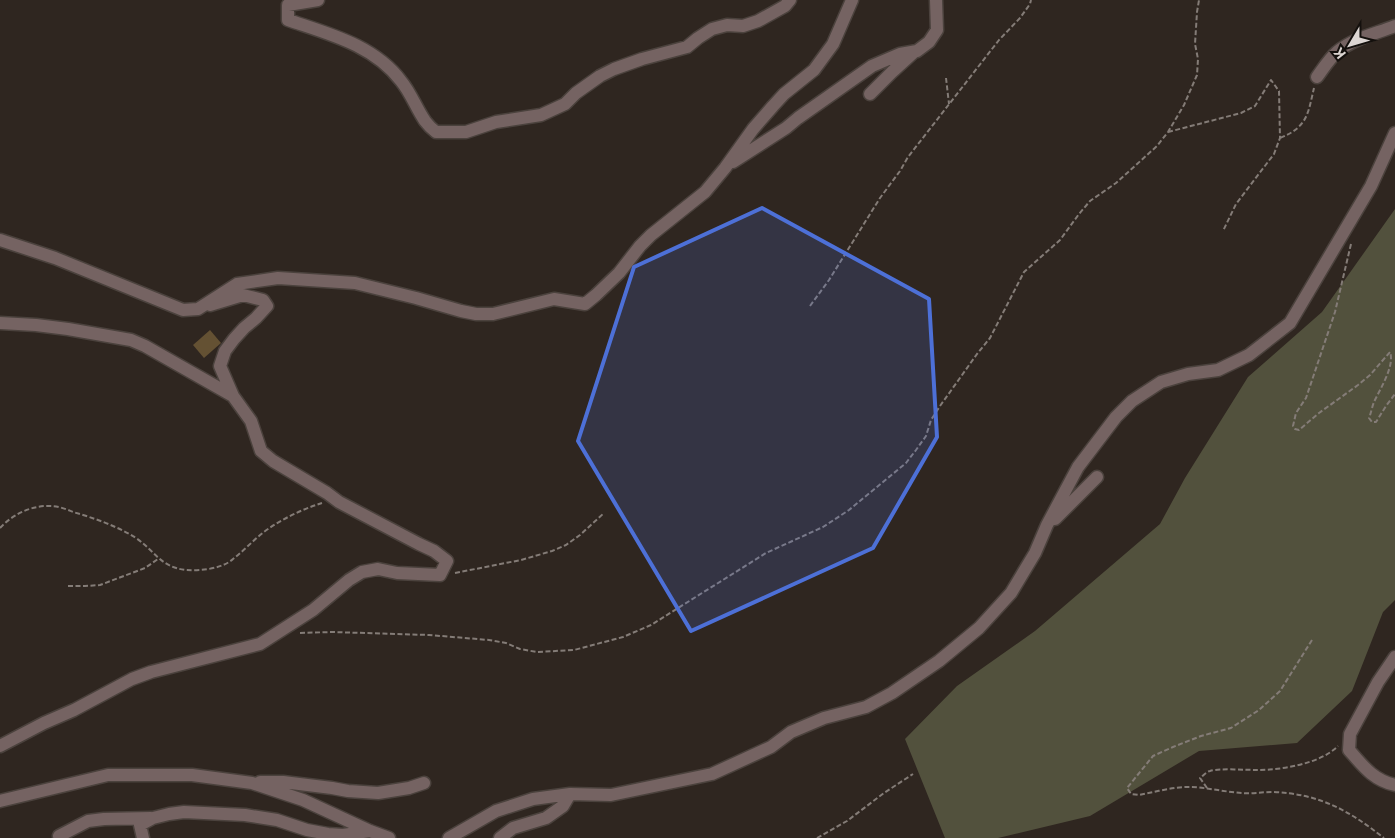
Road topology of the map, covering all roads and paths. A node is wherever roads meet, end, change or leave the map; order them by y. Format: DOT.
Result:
graph roads {
  1 [pos="318,0"];
  2 [pos="790,0"];
  3 [pos="852,0"];
  4 [pos="936,0"];
  5 [pos="1031,0"];
  6 [pos="1199,0"];
  7 [pos="1395,26"];
  8 [pos="916,51"];
  9 [pos="946,78"];
  10 [pos="1317,78"];
  11 [pos="870,94"];
  12 [pos="949,104"];
  13 [pos="1168,132"];
  14 [pos="1395,133"];
  15 [pos="1280,138"];
  16 [pos="725,168"];
  17 [pos="1223,231"];
  18 [pos="0,240"];
  19 [pos="1351,244"];
  20 [pos="810,306"];
  21 [pos="198,308"];
  22 [pos="0,323"];
  23 [pos="1395,394"];
  24 [pos="233,396"];
  25 [pos="1097,477"];
  26 [pos="340,502"];
  27 [pos="604,513"];
  28 [pos="1047,525"];
  29 [pos="0,528"];
  30 [pos="158,559"];
  31 [pos="440,575"];
  32 [pos="68,586"];
  33 [pos="300,633"];
  34 [pos="1312,640"];
  35 [pos="1395,658"];
  36 [pos="1350,734"];
  37 [pos="0,746"];
  38 [pos="913,774"];
  39 [pos="252,783"];
  40 [pos="424,783"];
  41 [pos="1395,785"];
  42 [pos="1207,788"];
  43 [pos="570,794"];
  44 [pos="0,801"];
  45 [pos="153,818"];
  46 [pos="370,831"];
  47 [pos="328,834"];
  48 [pos="59,836"];
  49 [pos="143,838"];
  50 [pos="304,838"];
  51 [pos="390,838"];
  52 [pos="449,838"];
  53 [pos="500,838"];
  54 [pos="817,838"];
  55 [pos="1384,838"];
  1 -- 2 [label="street"];
  3 -- 16 [label="street"];
  4 -- 8 [label="street"];
  5 -- 12 [label="path"];
  6 -- 13 [label="path"];
  7 -- 10 [label="street"];
  8 -- 11 [label="street"];
  8 -- 16 [label="street"];
  9 -- 12 [label="path"];
  10 -- 15 [label="path"];
  12 -- 20 [label="path"];
  13 -- 15 [label="path"];
  13 -- 33 [label="path"];
  14 -- 28 [label="street"];
  15 -- 17 [label="path"];
  16 -- 21 [label="street"];
  18 -- 21 [label="street"];
  19 -- 23 [label="path"];
  21 -- 24 [label="street"];
  22 -- 24 [label="street"];
  24 -- 26 [label="street"];
  25 -- 28 [label="street"];
  26 -- 30 [label="path"];
  26 -- 31 [label="street"];
  27 -- 31 [label="path"];
  28 -- 43 [label="street"];
  29 -- 30 [label="path"];
  30 -- 32 [label="path"];
  31 -- 37 [label="street"];
  34 -- 42 [label="path"];
  35 -- 36 [label="street"];
  36 -- 41 [label="street"];
  36 -- 42 [label="path"];
  38 -- 54 [label="path"];
  39 -- 40 [label="street"];
  39 -- 44 [label="street"];
  39 -- 46 [label="street"];
  42 -- 55 [label="path"];
  43 -- 52 [label="street"];
  43 -- 53 [label="street"];
  45 -- 47 [label="street"];
  45 -- 48 [label="street"];
  45 -- 49 [label="street"];
  46 -- 47 [label="street"];
  46 -- 51 [label="street"];
  47 -- 50 [label="street"];
}
